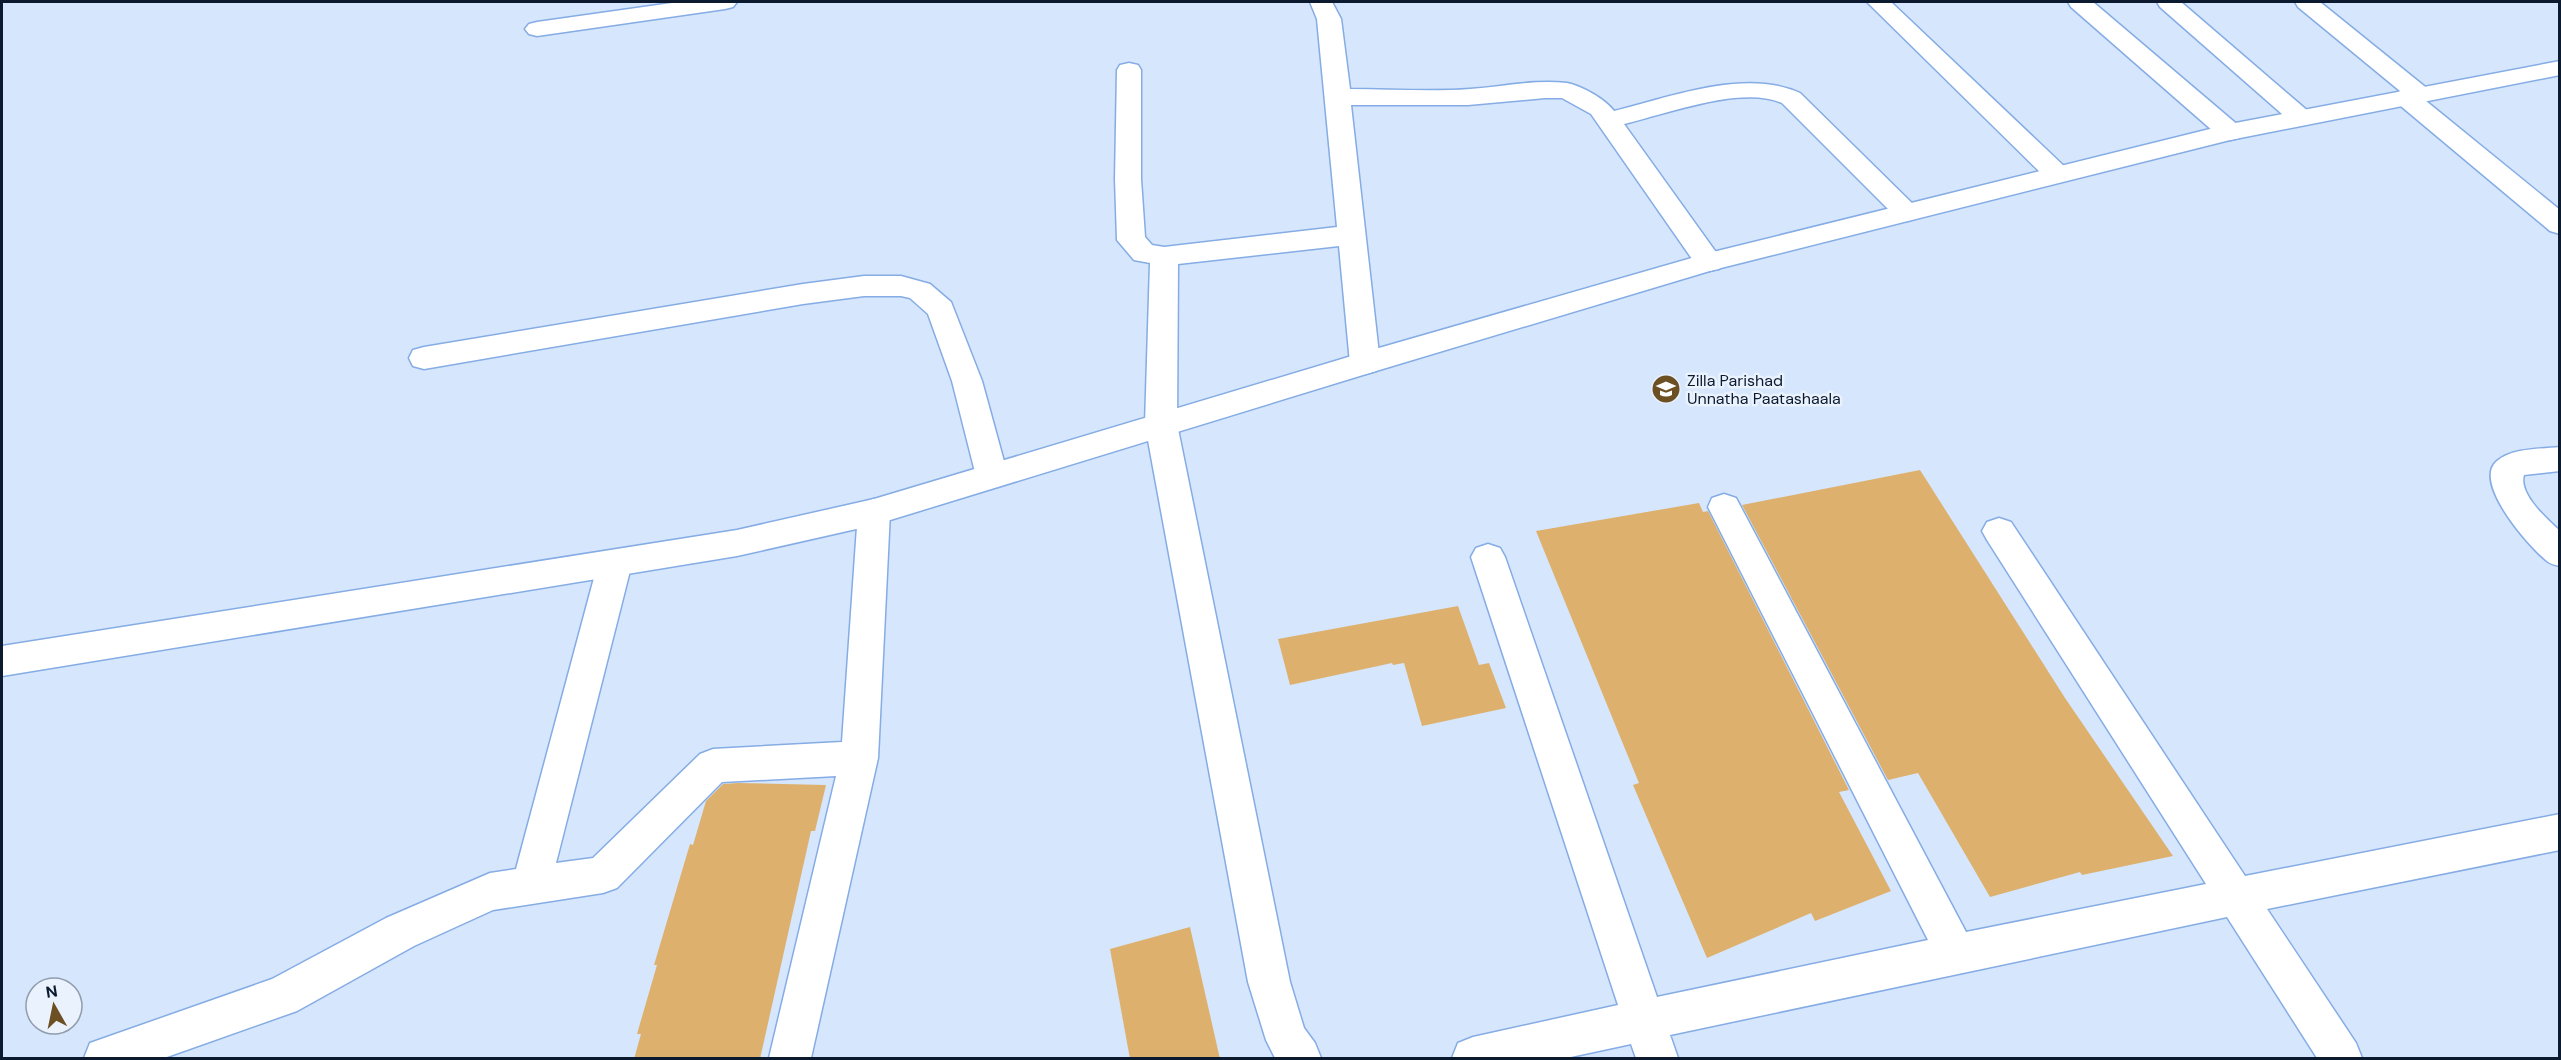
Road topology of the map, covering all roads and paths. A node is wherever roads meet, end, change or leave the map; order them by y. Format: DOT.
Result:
graph roads {
  1 [pos="725,2"];
  2 [pos="1321,2"];
  3 [pos="1878,2"];
  4 [pos="2079,2"];
  5 [pos="2168,2"];
  6 [pos="2306,2"];
  7 [pos="537,29"];
  8 [pos="2559,68"];
  9 [pos="1129,70"];
  10 [pos="2412,96"];
  11 [pos="1338,97"];
  12 [pos="2300,117"];
  13 [pos="1608,120"];
  14 [pos="2230,132"];
  15 [pos="2057,174"];
  16 [pos="2559,192"];
  17 [pos="2526,197"];
  18 [pos="1907,212"];
  19 [pos="2559,225"];
  20 [pos="1352,235"];
  21 [pos="1164,256"];
  22 [pos="1708,262"];
  23 [pos="424,358"];
  24 [pos="1365,363"];
  25 [pos="1161,424"];
  26 [pos="2559,459"];
  27 [pos="992,476"];
  28 [pos="1724,507"];
  29 [pos="874,512"];
  30 [pos="1999,531"];
  31 [pos="2559,553"];
  32 [pos="1488,557"];
  33 [pos="615,563"];
  34 [pos="2,661"];
  35 [pos="859,758"];
  36 [pos="2559,831"];
  37 [pos="531,886"];
  38 [pos="2236,896"];
  39 [pos="1957,955"];
  40 [pos="1644,1020"];
  41 [pos="105,1059"];
  42 [pos="790,1059"];
  43 [pos="1300,1059"];
  44 [pos="1473,1059"];
  45 [pos="1657,1059"];
  46 [pos="2341,1059"];
  1 -- 7 [label="street"];
  2 -- 11 [label="street"];
  3 -- 15 [label="street"];
  4 -- 14 [label="street"];
  5 -- 12 [label="street"];
  6 -- 10 [label="street"];
  8 -- 10 [label="street"];
  9 -- 21 [label="street"];
  10 -- 12 [label="street"];
  10 -- 17 [label="street"];
  11 -- 13 [label="street"];
  11 -- 20 [label="street"];
  12 -- 14 [label="street"];
  13 -- 18 [label="street"];
  13 -- 22 [label="street"];
  14 -- 15 [label="street"];
  15 -- 18 [label="street"];
  16 -- 17 [label="street"];
  17 -- 19 [label="street"];
  18 -- 22 [label="street"];
  20 -- 21 [label="street"];
  20 -- 24 [label="street"];
  21 -- 25 [label="street"];
  22 -- 24 [label="street"];
  23 -- 27 [label="street"];
  24 -- 25 [label="street"];
  25 -- 27 [label="street"];
  25 -- 43 [label="street"];
  26 -- 31 [label="street"];
  27 -- 29 [label="street"];
  28 -- 39 [label="street"];
  29 -- 33 [label="street"];
  29 -- 35 [label="street"];
  30 -- 38 [label="street"];
  32 -- 40 [label="street"];
  33 -- 34 [label="street"];
  33 -- 37 [label="street"];
  35 -- 37 [label="street"];
  35 -- 42 [label="street"];
  36 -- 38 [label="street"];
  37 -- 41 [label="street"];
  38 -- 39 [label="street"];
  38 -- 46 [label="street"];
  39 -- 40 [label="street"];
  40 -- 44 [label="street"];
  40 -- 45 [label="street"];
}
